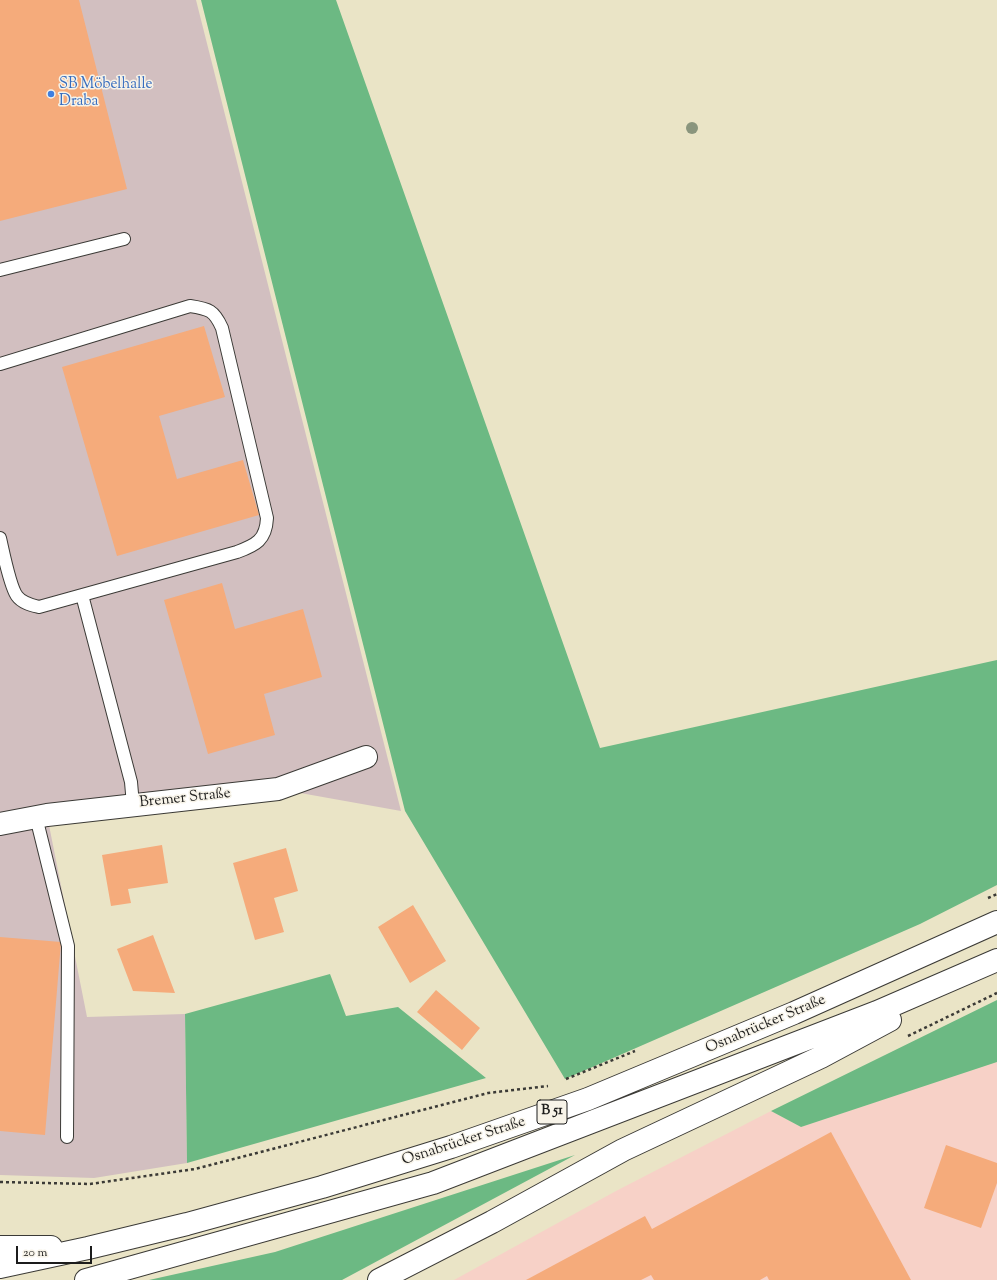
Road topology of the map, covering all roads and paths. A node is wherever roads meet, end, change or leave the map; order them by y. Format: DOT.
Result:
graph roads {
  1 [pos="124,239"];
  2 [pos="0,270"];
  3 [pos="0,364"];
  4 [pos="0,538"];
  5 [pos="82,595"];
  6 [pos="366,758"];
  7 [pos="133,805"];
  8 [pos="36,817"];
  9 [pos="0,824"];
  10 [pos="997,894"];
  11 [pos="983,900"];
  12 [pos="997,922"];
  13 [pos="997,960"];
  14 [pos="997,964"];
  15 [pos="638,1050"];
  16 [pos="564,1080"];
  17 [pos="550,1086"];
  18 [pos="67,1137"];
  19 [pos="0,1182"];
  20 [pos="0,1246"];
  21 [pos="88,1248"];
  22 [pos="0,1267"];
  23 [pos="86,1280"];
  24 [pos="379,1280"];
  1 -- 2 [label="lane"];
  3 -- 5 [label="lane"];
  4 -- 5 [label="lane"];
  5 -- 7 [label="lane"];
  6 -- 7 [label="main road, Bremer Straße"];
  7 -- 8 [label="main road, Bremer Straße"];
  8 -- 9 [label="main road, Bremer Straße"];
  8 -- 18 [label="lane"];
  10 -- 11 [label="path"];
  12 -- 21 [label="main road, Osnabrücker Straße / B 51"];
  13 -- 23 [label="main road, Osnabrücker Straße / B 51"];
  14 -- 24 [label="main road"];
  15 -- 16 [label="path"];
  17 -- 19 [label="path"];
  20 -- 21 [label="main road"];
  21 -- 22 [label="main road, Osnabrücker Straße / B 51"];
}
